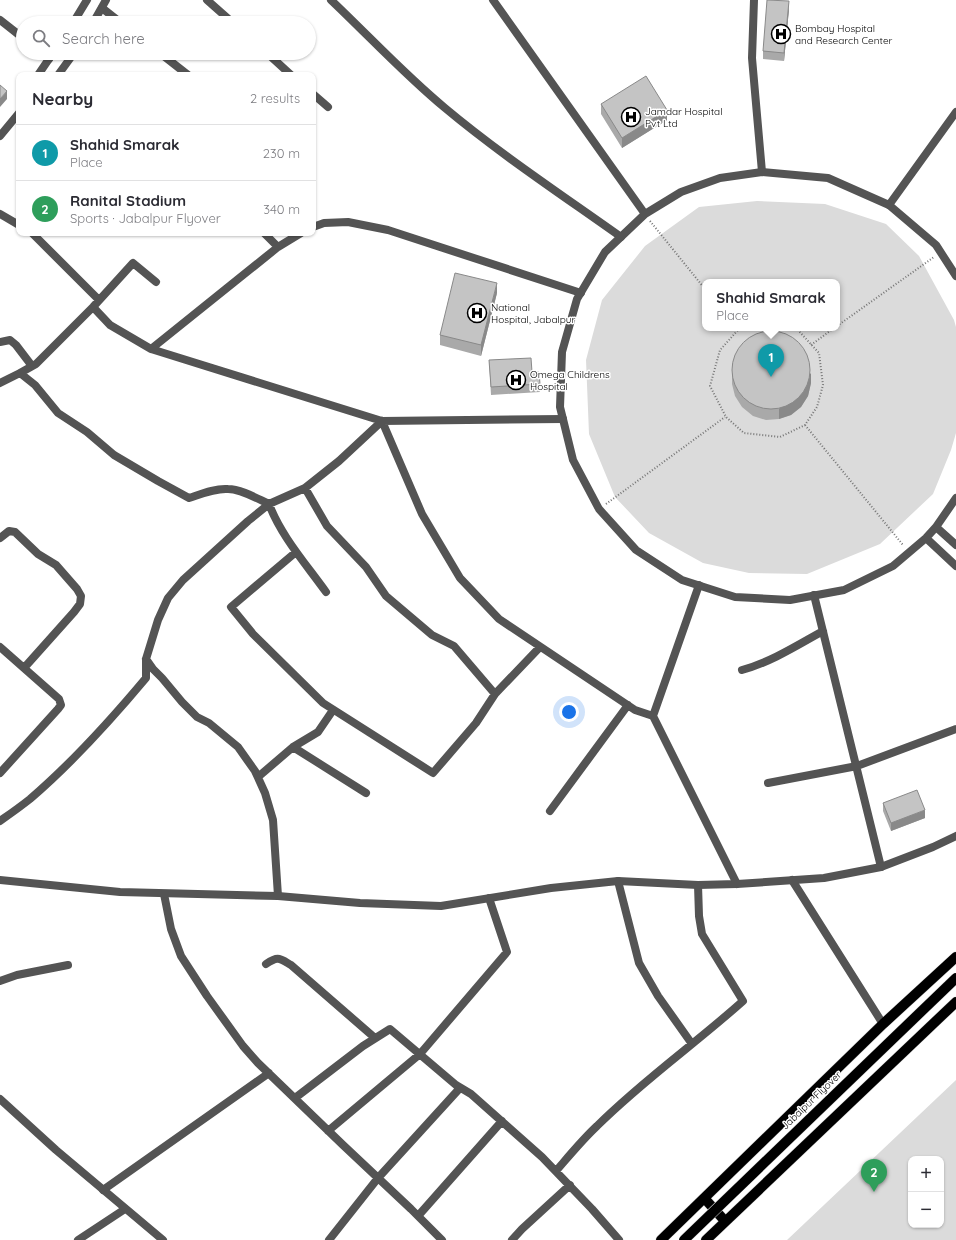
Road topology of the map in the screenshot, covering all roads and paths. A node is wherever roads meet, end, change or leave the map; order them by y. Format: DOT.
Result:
graph roads {
  1 [pos="87,0"];
  2 [pos="106,0"];
  3 [pos="207,0"];
  4 [pos="331,0"];
  5 [pos="493,0"];
  6 [pos="754,0"];
  7 [pos="102,8"];
  8 [pos="77,16"];
  9 [pos="97,16"];
  10 [pos="112,16"];
  11 [pos="225,16"];
  12 [pos="0,20"];
  13 [pos="16,33"];
  14 [pos="48,60"];
  15 [pos="69,60"];
  16 [pos="169,60"];
  17 [pos="275,60"];
  18 [pos="40,72"];
  19 [pos="60,72"];
  20 [pos="184,72"];
  21 [pos="289,72"];
  22 [pos="316,97"];
  23 [pos="328,107"];
  24 [pos="956,112"];
  25 [pos="16,117"];
  26 [pos="0,136"];
  27 [pos="762,172"];
  28 [pos="889,205"];
  29 [pos="0,214"];
  30 [pos="645,214"];
  31 [pos="16,223"];
  32 [pos="316,226"];
  33 [pos="35,236"];
  34 [pos="267,236"];
  35 [pos="296,236"];
  36 [pos="620,237"];
  37 [pos="278,247"];
  38 [pos="941,252"];
  39 [pos="956,276"];
  40 [pos="156,282"];
  41 [pos="702,285"];
  42 [pos="581,293"];
  43 [pos="99,300"];
  44 [pos="93,307"];
  45 [pos="840,324"];
  46 [pos="735,331"];
  47 [pos="799,331"];
  48 [pos="830,331"];
  49 [pos="0,342"];
  50 [pos="811,344"];
  51 [pos="151,349"];
  52 [pos="32,366"];
  53 [pos="20,373"];
  54 [pos="0,383"];
  55 [pos="726,417"];
  56 [pos="563,420"];
  57 [pos="382,421"];
  58 [pos="805,425"];
  59 [pos="305,488"];
  60 [pos="956,498"];
  61 [pos="269,504"];
  62 [pos="599,509"];
  63 [pos="936,527"];
  64 [pos="0,538"];
  65 [pos="926,538"];
  66 [pos="956,545"];
  67 [pos="296,552"];
  68 [pos="909,552"];
  69 [pos="956,566"];
  70 [pos="700,585"];
  71 [pos="326,592"];
  72 [pos="814,596"];
  73 [pos="823,631"];
  74 [pos="0,647"];
  75 [pos="540,647"];
  76 [pos="146,659"];
  77 [pos="24,668"];
  78 [pos="742,670"];
  79 [pos="495,694"];
  80 [pos="628,705"];
  81 [pos="332,710"];
  82 [pos="653,716"];
  83 [pos="956,730"];
  84 [pos="293,747"];
  85 [pos="857,766"];
  86 [pos="1,770"];
  87 [pos="258,777"];
  88 [pos="768,783"];
  89 [pos="366,793"];
  90 [pos="550,811"];
  91 [pos="1,819"];
  92 [pos="956,836"];
  93 [pos="881,867"];
  94 [pos="0,880"];
  95 [pos="792,880"];
  96 [pos="618,881"];
  97 [pos="736,884"];
  98 [pos="698,885"];
  99 [pos="164,894"];
  100 [pos="278,896"];
  101 [pos="489,898"];
  102 [pos="956,957"];
  103 [pos="266,964"];
  104 [pos="68,965"];
  105 [pos="956,978"];
  106 [pos="0,981"];
  107 [pos="956,1002"];
  108 [pos="883,1024"];
  109 [pos="376,1038"];
  110 [pos="692,1044"];
  111 [pos="420,1054"];
  112 [pos="269,1073"];
  113 [pos="460,1088"];
  114 [pos="295,1098"];
  115 [pos="0,1099"];
  116 [pos="502,1121"];
  117 [pos="328,1131"];
  118 [pos="556,1171"];
  119 [pos="378,1178"];
  120 [pos="570,1185"];
  121 [pos="103,1190"];
  122 [pos="705,1199"];
  123 [pos="126,1209"];
  124 [pos="418,1216"];
  125 [pos="725,1221"];
  126 [pos="78,1240"];
  127 [pos="163,1240"];
  128 [pos="329,1240"];
  129 [pos="442,1240"];
  130 [pos="512,1240"];
  131 [pos="619,1240"];
  132 [pos="661,1240"];
  133 [pos="684,1240"];
  134 [pos="706,1240"];
  1 -- 8 [label="street"];
  2 -- 7 [label="street"];
  3 -- 11 [label="street"];
  4 -- 36 [label="street"];
  5 -- 30 [label="street"];
  6 -- 27 [label="street"];
  7 -- 9 [label="street"];
  7 -- 10 [label="street"];
  12 -- 13 [label="street"];
  14 -- 18 [label="street"];
  15 -- 19 [label="street"];
  16 -- 20 [label="street"];
  17 -- 21 [label="street"];
  22 -- 23 [label="street"];
  24 -- 28 [label="street"];
  25 -- 26 [label="street"];
  27 -- 28 [label="street"];
  27 -- 30 [label="street"];
  28 -- 38 [label="street"];
  29 -- 31 [label="street"];
  30 -- 36 [label="street"];
  30 -- 41 [label="path"];
  32 -- 42 [label="street"];
  33 -- 43 [label="street"];
  34 -- 37 [label="street"];
  35 -- 37 [label="street"];
  36 -- 42 [label="street"];
  37 -- 51 [label="street"];
  38 -- 39 [label="street"];
  38 -- 45 [label="path"];
  40 -- 43 [label="street"];
  42 -- 56 [label="street"];
  43 -- 44 [label="street"];
  44 -- 51 [label="street"];
  44 -- 52 [label="street"];
  46 -- 55 [label="path"];
  47 -- 50 [label="path"];
  48 -- 50 [label="path"];
  49 -- 52 [label="street"];
  50 -- 58 [label="path"];
  51 -- 57 [label="street"];
  52 -- 53 [label="street"];
  53 -- 54 [label="street"];
  53 -- 61 [label="street"];
  55 -- 58 [label="path"];
  55 -- 62 [label="path"];
  56 -- 57 [label="street"];
  56 -- 62 [label="street"];
  57 -- 59 [label="street"];
  57 -- 75 [label="street"];
  58 -- 68 [label="path"];
  59 -- 61 [label="street"];
  59 -- 79 [label="street"];
  60 -- 63 [label="street"];
  61 -- 67 [label="street"];
  61 -- 76 [label="street"];
  62 -- 70 [label="street"];
  63 -- 65 [label="street"];
  63 -- 66 [label="street"];
  64 -- 77 [label="street"];
  65 -- 68 [label="street"];
  65 -- 69 [label="street"];
  67 -- 71 [label="street"];
  67 -- 81 [label="street"];
  68 -- 72 [label="street"];
  70 -- 72 [label="street"];
  70 -- 82 [label="street"];
  72 -- 73 [label="street"];
  73 -- 78 [label="street"];
  73 -- 85 [label="street"];
  74 -- 77 [label="street"];
  75 -- 79 [label="street"];
  75 -- 80 [label="street"];
  76 -- 87 [label="street"];
  76 -- 91 [label="street"];
  77 -- 86 [label="street"];
  79 -- 81 [label="street"];
  80 -- 82 [label="street"];
  80 -- 90 [label="street"];
  81 -- 84 [label="street"];
  82 -- 97 [label="street"];
  83 -- 85 [label="street"];
  84 -- 87 [label="street"];
  84 -- 89 [label="street"];
  85 -- 88 [label="street"];
  85 -- 93 [label="street"];
  87 -- 100 [label="street"];
  92 -- 93 [label="street"];
  93 -- 95 [label="street"];
  94 -- 99 [label="street"];
  95 -- 97 [label="street"];
  95 -- 108 [label="street"];
  96 -- 98 [label="street"];
  96 -- 101 [label="street"];
  96 -- 110 [label="street"];
  97 -- 98 [label="street"];
  98 -- 110 [label="street"];
  99 -- 100 [label="street"];
  99 -- 112 [label="street"];
  100 -- 101 [label="street"];
  101 -- 111 [label="street"];
  102 -- 108 [label="main road"];
  103 -- 109 [label="street"];
  104 -- 106 [label="street"];
  105 -- 133 [label="main road, Jabalpur Flyover, bridge"];
  107 -- 125 [label="main road"];
  108 -- 122 [label="main road"];
  109 -- 111 [label="street"];
  109 -- 114 [label="street"];
  110 -- 118 [label="street"];
  111 -- 113 [label="street"];
  111 -- 117 [label="street"];
  112 -- 114 [label="street"];
  112 -- 121 [label="street"];
  113 -- 116 [label="street"];
  113 -- 119 [label="street"];
  114 -- 117 [label="street"];
  115 -- 121 [label="street"];
  116 -- 118 [label="street"];
  116 -- 124 [label="street"];
  117 -- 119 [label="street"];
  118 -- 120 [label="street"];
  119 -- 124 [label="street"];
  119 -- 128 [label="street"];
  120 -- 130 [label="street"];
  120 -- 131 [label="street"];
  121 -- 123 [label="street"];
  122 -- 125 [label="main road"];
  122 -- 132 [label="main road"];
  123 -- 126 [label="street"];
  123 -- 127 [label="street"];
  124 -- 129 [label="street"];
  125 -- 134 [label="main road"];
}
